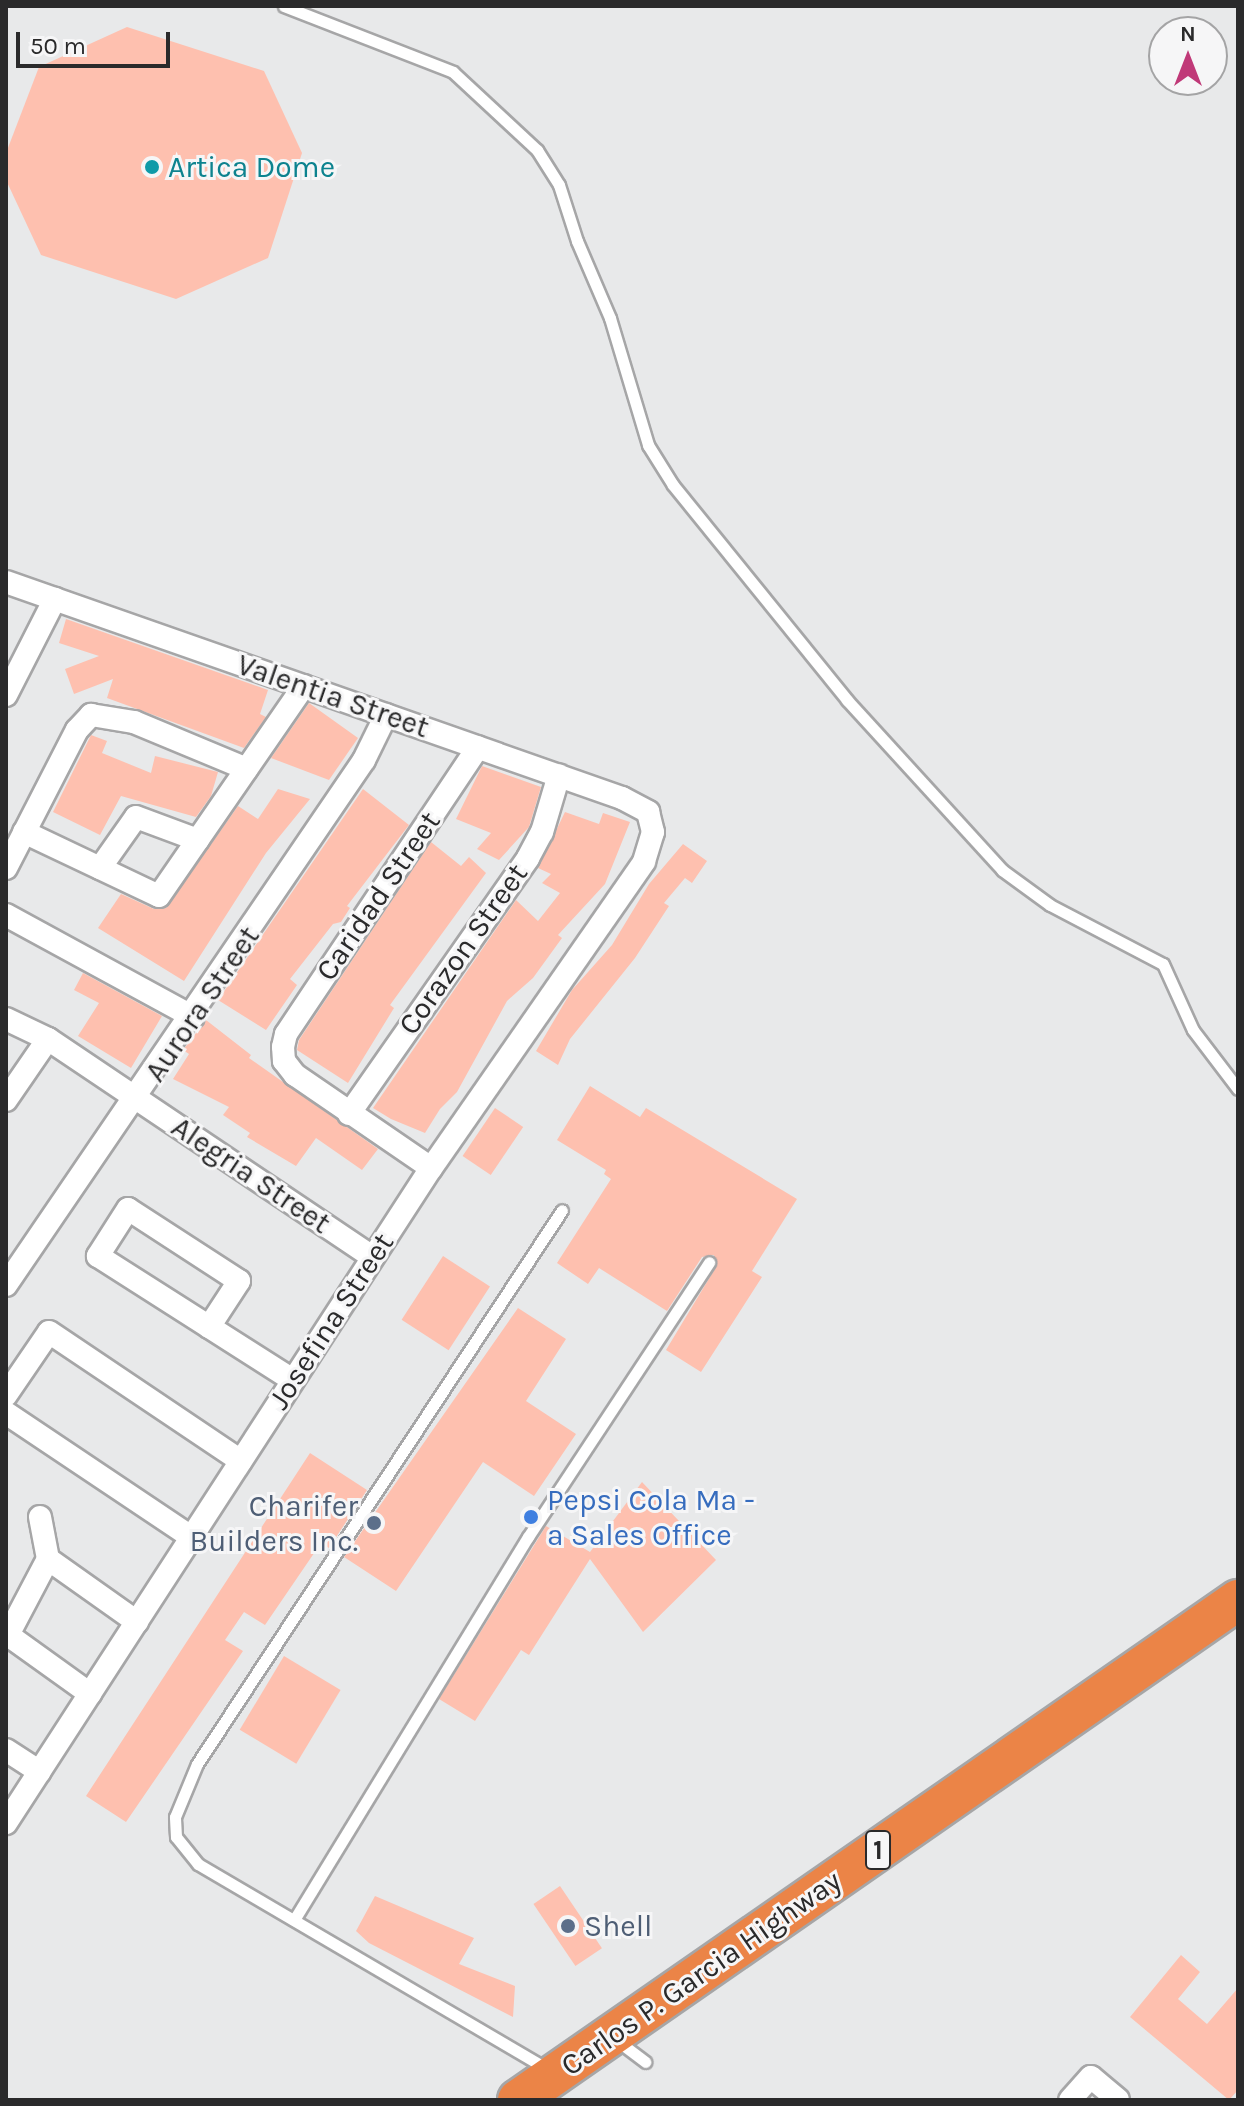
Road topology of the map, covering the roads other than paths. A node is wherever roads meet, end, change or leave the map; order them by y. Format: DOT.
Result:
graph roads {
  1 [pos="284,6"];
  2 [pos="6,582"];
  3 [pos="55,599"];
  4 [pos="304,686"];
  5 [pos="6,695"];
  6 [pos="386,715"];
  7 [pos="478,747"];
  8 [pos="247,769"];
  9 [pos="559,775"];
  10 [pos="652,820"];
  11 [pos="24,832"];
  12 [pos="198,840"];
  13 [pos="6,868"];
  14 [pos="100,868"];
  15 [pos="6,915"];
  16 [pos="193,1017"];
  17 [pos="6,1019"];
  18 [pos="48,1039"];
  19 [pos="1238,1089"];
  20 [pos="138,1099"];
  21 [pos="6,1100"];
  22 [pos="349,1114"];
  23 [pos="431,1168"];
  24 [pos="562,1210"];
  25 [pos="373,1257"];
  26 [pos="709,1262"];
  27 [pos="6,1285"];
  28 [pos="209,1327"];
  29 [pos="293,1380"];
  30 [pos="6,1395"];
  31 [pos="6,1413"];
  32 [pos="241,1461"];
  33 [pos="40,1517"];
  34 [pos="191,1537"];
  35 [pos="48,1559"];
  36 [pos="1238,1600"];
  37 [pos="137,1622"];
  38 [pos="90,1694"];
  39 [pos="6,1750"];
  40 [pos="40,1772"];
  41 [pos="6,1823"];
  42 [pos="294,1920"];
  43 [pos="612,2037"];
  44 [pos="645,2062"];
  45 [pos="556,2074"];
  46 [pos="518,2100"];
  47 [pos="1070,2100"];
  48 [pos="1118,2100"];
  1 -- 19 [label="lane"];
  2 -- 3 [label="street, Valentia Street"];
  3 -- 4 [label="street, Valentia Street"];
  3 -- 5 [label="street"];
  4 -- 6 [label="street, Valentia Street"];
  4 -- 8 [label="street"];
  6 -- 7 [label="street, Valentia Street"];
  6 -- 16 [label="street, Aurora Street"];
  7 -- 9 [label="street, Valentia Street"];
  7 -- 22 [label="street, Caridad Street"];
  8 -- 11 [label="street"];
  8 -- 12 [label="street"];
  9 -- 10 [label="street, Valentia Street"];
  9 -- 22 [label="street, Corazon Street"];
  10 -- 23 [label="street, Josefina Street"];
  11 -- 13 [label="street"];
  11 -- 14 [label="street"];
  12 -- 14 [label="street"];
  12 -- 14 [label="street"];
  15 -- 16 [label="street"];
  16 -- 20 [label="street, Aurora Street"];
  17 -- 18 [label="street, Alegria Street"];
  18 -- 20 [label="street, Alegria Street"];
  18 -- 21 [label="street"];
  20 -- 25 [label="street, Alegria Street"];
  20 -- 27 [label="street, Aurora Street"];
  22 -- 23 [label="street"];
  23 -- 25 [label="street, Josefina Street"];
  24 -- 42 [label="lane"];
  25 -- 29 [label="street, Josefina Street"];
  26 -- 42 [label="lane"];
  28 -- 28 [label="street"];
  28 -- 29 [label="street"];
  29 -- 32 [label="street, Josefina Street"];
  30 -- 32 [label="street"];
  31 -- 34 [label="street"];
  32 -- 34 [label="street, Josefina Street"];
  33 -- 35 [label="street"];
  34 -- 37 [label="street, Josefina Street"];
  35 -- 37 [label="street"];
  35 -- 38 [label="street"];
  36 -- 43 [label="highway, Carlos P. Garcia Highway / 1"];
  37 -- 38 [label="street, Josefina Street"];
  38 -- 40 [label="street, Josefina Street"];
  39 -- 40 [label="street"];
  40 -- 41 [label="street, Josefina Street"];
  42 -- 45 [label="lane"];
  43 -- 44 [label="lane"];
  43 -- 45 [label="highway, Carlos P. Garcia Highway / 1"];
  45 -- 46 [label="highway, Carlos P. Garcia Highway / 1"];
  47 -- 48 [label="street"];
}
